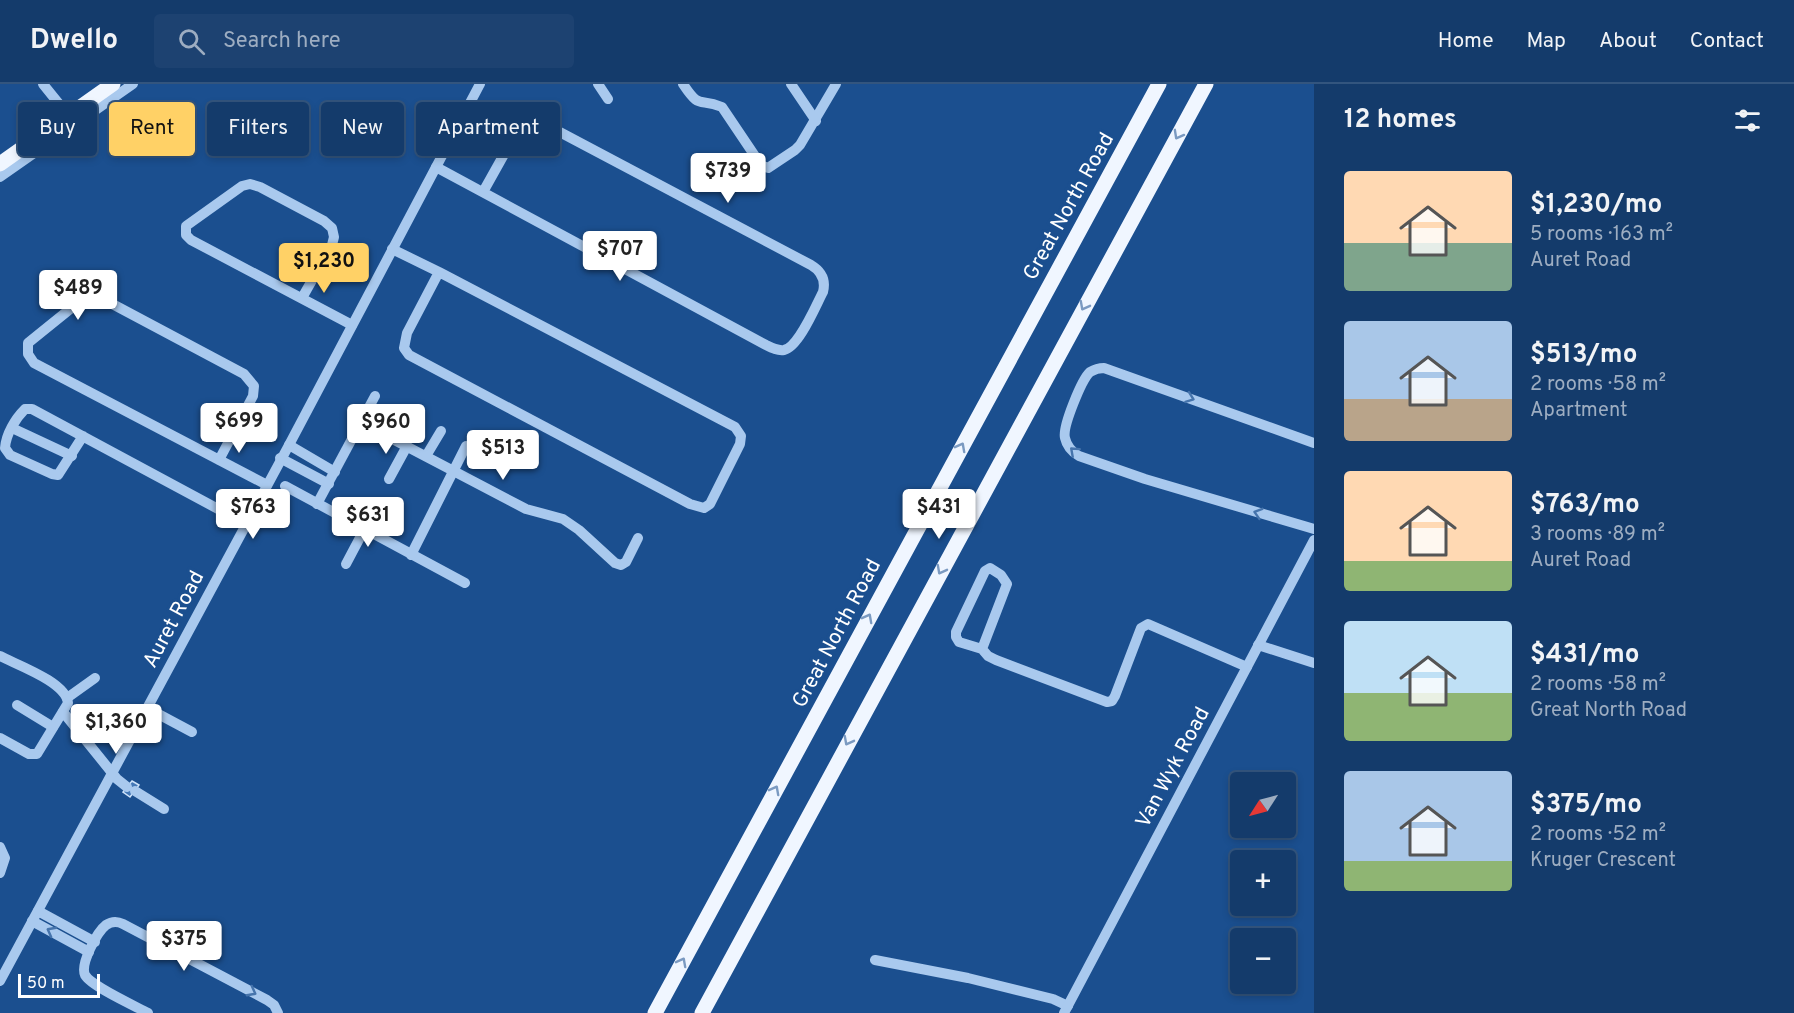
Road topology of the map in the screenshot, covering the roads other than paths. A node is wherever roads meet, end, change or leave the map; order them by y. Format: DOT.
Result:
graph roads {
  1 [pos="43,84"];
  2 [pos="113,84"];
  3 [pos="133,84"];
  4 [pos="480,84"];
  5 [pos="598,84"];
  6 [pos="683,84"];
  7 [pos="791,84"];
  8 [pos="836,84"];
  9 [pos="1159,84"];
  10 [pos="1206,84"];
  11 [pos="608,99"];
  12 [pos="58,102"];
  13 [pos="87,102"];
  14 [pos="816,121"];
  15 [pos="18,151"];
  16 [pos="0,164"];
  17 [pos="436,167"];
  18 [pos="0,177"];
  19 [pos="483,192"];
  20 [pos="392,249"];
  21 [pos="438,272"];
  22 [pos="302,298"];
  23 [pos="352,325"];
  24 [pos="375,396"];
  25 [pos="362,423"];
  26 [pos="12,428"];
  27 [pos="441,431"];
  28 [pos="83,436"];
  29 [pos="1314,443"];
  30 [pos="289,446"];
  31 [pos="407,446"];
  32 [pos="466,446"];
  33 [pos="72,456"];
  34 [pos="426,456"];
  35 [pos="280,458"];
  36 [pos="219,460"];
  37 [pos="452,470"];
  38 [pos="335,472"];
  39 [pos="389,479"];
  40 [pos="329,484"];
  41 [pos="267,485"];
  42 [pos="285,486"];
  43 [pos="317,504"];
  44 [pos="246,524"];
  45 [pos="1314,529"];
  46 [pos="364,530"];
  47 [pos="638,538"];
  48 [pos="1314,540"];
  49 [pos="411,555"];
  50 [pos="346,564"];
  51 [pos="465,583"];
  52 [pos="1258,645"];
  53 [pos="982,649"];
  54 [pos="0,656"];
  55 [pos="1314,663"];
  56 [pos="1247,667"];
  57 [pos="95,678"];
  58 [pos="68,698"];
  59 [pos="17,705"];
  60 [pos="147,708"];
  61 [pos="63,712"];
  62 [pos="53,726"];
  63 [pos="192,732"];
  64 [pos="0,738"];
  65 [pos="112,772"];
  66 [pos="164,809"];
  67 [pos="0,847"];
  68 [pos="0,873"];
  69 [pos="35,916"];
  70 [pos="92,947"];
  71 [pos="875,960"];
  72 [pos="0,981"];
  73 [pos="1066,1010"];
  74 [pos="148,1013"];
  75 [pos="278,1013"];
  76 [pos="655,1013"];
  77 [pos="702,1013"];
  1 -- 12 [label="street"];
  2 -- 13 [label="main road"];
  3 -- 18 [label="street"];
  4 -- 17 [label="street, Auret Road"];
  5 -- 11 [label="street"];
  6 -- 14 [label="street"];
  7 -- 14 [label="street"];
  8 -- 14 [label="street"];
  76 -- 9 [label="main road, Great North Road, one-way"];
  10 -- 77 [label="main road, one-way"];
  15 -- 16 [label="main road"];
  17 -- 19 [label="street"];
  17 -- 20 [label="street, Auret Road"];
  19 -- 19 [label="street"];
  20 -- 21 [label="street"];
  20 -- 23 [label="street, Auret Road"];
  21 -- 21 [label="street"];
  22 -- 22 [label="street"];
  22 -- 23 [label="street"];
  23 -- 30 [label="street, Auret Road"];
  24 -- 25 [label="street"];
  25 -- 31 [label="street"];
  25 -- 38 [label="street"];
  26 -- 28 [label="street"];
  26 -- 33 [label="street"];
  26 -- 33 [label="street"];
  27 -- 34 [label="street"];
  28 -- 33 [label="street"];
  28 -- 44 [label="street"];
  45 -- 29 [label="street, one-way"];
  30 -- 35 [label="street, Auret Road"];
  30 -- 38 [label="street"];
  31 -- 34 [label="street"];
  31 -- 39 [label="street"];
  32 -- 37 [label="street"];
  34 -- 37 [label="street"];
  35 -- 40 [label="street"];
  35 -- 41 [label="street, Auret Road"];
  36 -- 36 [label="street"];
  36 -- 41 [label="street"];
  37 -- 47 [label="street"];
  37 -- 49 [label="street"];
  38 -- 40 [label="street"];
  40 -- 43 [label="street"];
  41 -- 44 [label="street, Auret Road"];
  42 -- 43 [label="street"];
  43 -- 46 [label="street"];
  44 -- 60 [label="street, Auret Road"];
  46 -- 49 [label="street"];
  46 -- 50 [label="street"];
  48 -- 52 [label="street, Van Wyk Road"];
  49 -- 51 [label="street"];
  52 -- 55 [label="street"];
  52 -- 56 [label="street, Van Wyk Road"];
  53 -- 53 [label="street"];
  53 -- 56 [label="street"];
  54 -- 58 [label="street"];
  56 -- 73 [label="street, Van Wyk Road"];
  57 -- 58 [label="street"];
  58 -- 61 [label="street"];
  59 -- 62 [label="street"];
  60 -- 63 [label="street"];
  60 -- 65 [label="street, Auret Road"];
  61 -- 62 [label="street"];
  61 -- 65 [label="street"];
  62 -- 64 [label="street"];
  65 -- 66 [label="street"];
  65 -- 69 [label="street, Auret Road"];
  67 -- 68 [label="street"];
  69 -- 70 [label="street"];
  69 -- 72 [label="street, Auret Road"];
  70 -- 74 [label="street"];
  70 -- 75 [label="street, one-way"];
  71 -- 73 [label="street"];
}
